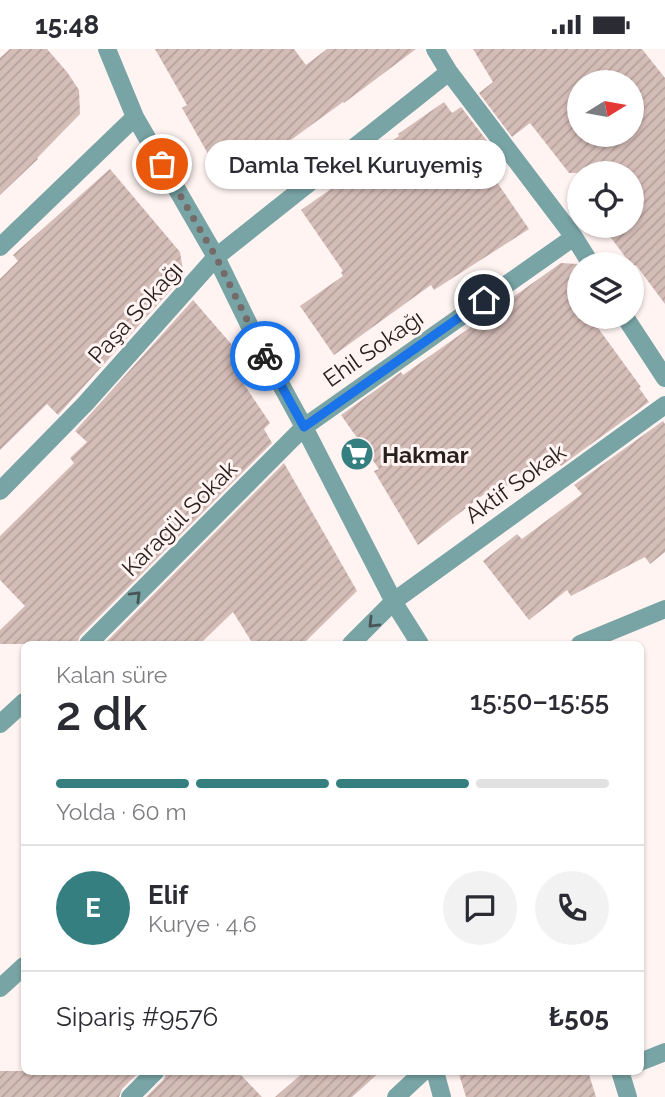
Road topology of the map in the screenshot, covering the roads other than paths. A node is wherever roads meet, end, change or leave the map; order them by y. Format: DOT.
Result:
graph roads {
  1 [pos="107,49"];
  2 [pos="435,49"];
  3 [pos="449,72"];
  4 [pos="135,117"];
  5 [pos="567,228"];
  6 [pos="573,238"];
  7 [pos="0,247"];
  8 [pos="216,257"];
  9 [pos="633,329"];
  10 [pos="665,378"];
  11 [pos="665,405"];
  12 [pos="304,427"];
  13 [pos="0,491"];
  14 [pos="394,601"];
  15 [pos="665,608"];
  16 [pos="91,641"];
  17 [pos="354,641"];
  18 [pos="418,641"];
  19 [pos="587,641"];
  20 [pos="21,705"];
  21 [pos="0,724"];
  22 [pos="21,969"];
  23 [pos="0,988"];
  24 [pos="665,1052"];
  25 [pos="644,1060"];
  26 [pos="152,1075"];
  27 [pos="420,1075"];
  28 [pos="436,1075"];
  29 [pos="621,1075"];
  30 [pos="130,1097"];
  31 [pos="396,1097"];
  32 [pos="442,1097"];
  33 [pos="628,1097"];
  1 -- 4 [label="street"];
  2 -- 3 [label="street"];
  3 -- 5 [label="street"];
  3 -- 8 [label="street, Paşa Sokağı"];
  4 -- 7 [label="street"];
  4 -- 8 [label="street"];
  6 -- 12 [label="street, Ehil Sokağı"];
  8 -- 12 [label="street"];
  8 -- 13 [label="street, Paşa Sokağı"];
  9 -- 10 [label="street"];
  11 -- 14 [label="street, Aktif Sokak"];
  12 -- 14 [label="street"];
  16 -- 12 [label="street, Karagül Sokak, one-way"];
  14 -- 17 [label="street, Aktif Sokak, one-way"];
  14 -- 18 [label="street"];
  15 -- 19 [label="street"];
  20 -- 21 [label="street"];
  22 -- 23 [label="street"];
  24 -- 25 [label="street"];
  26 -- 30 [label="street"];
  27 -- 31 [label="street"];
  28 -- 32 [label="street"];
  29 -- 33 [label="street"];
}
